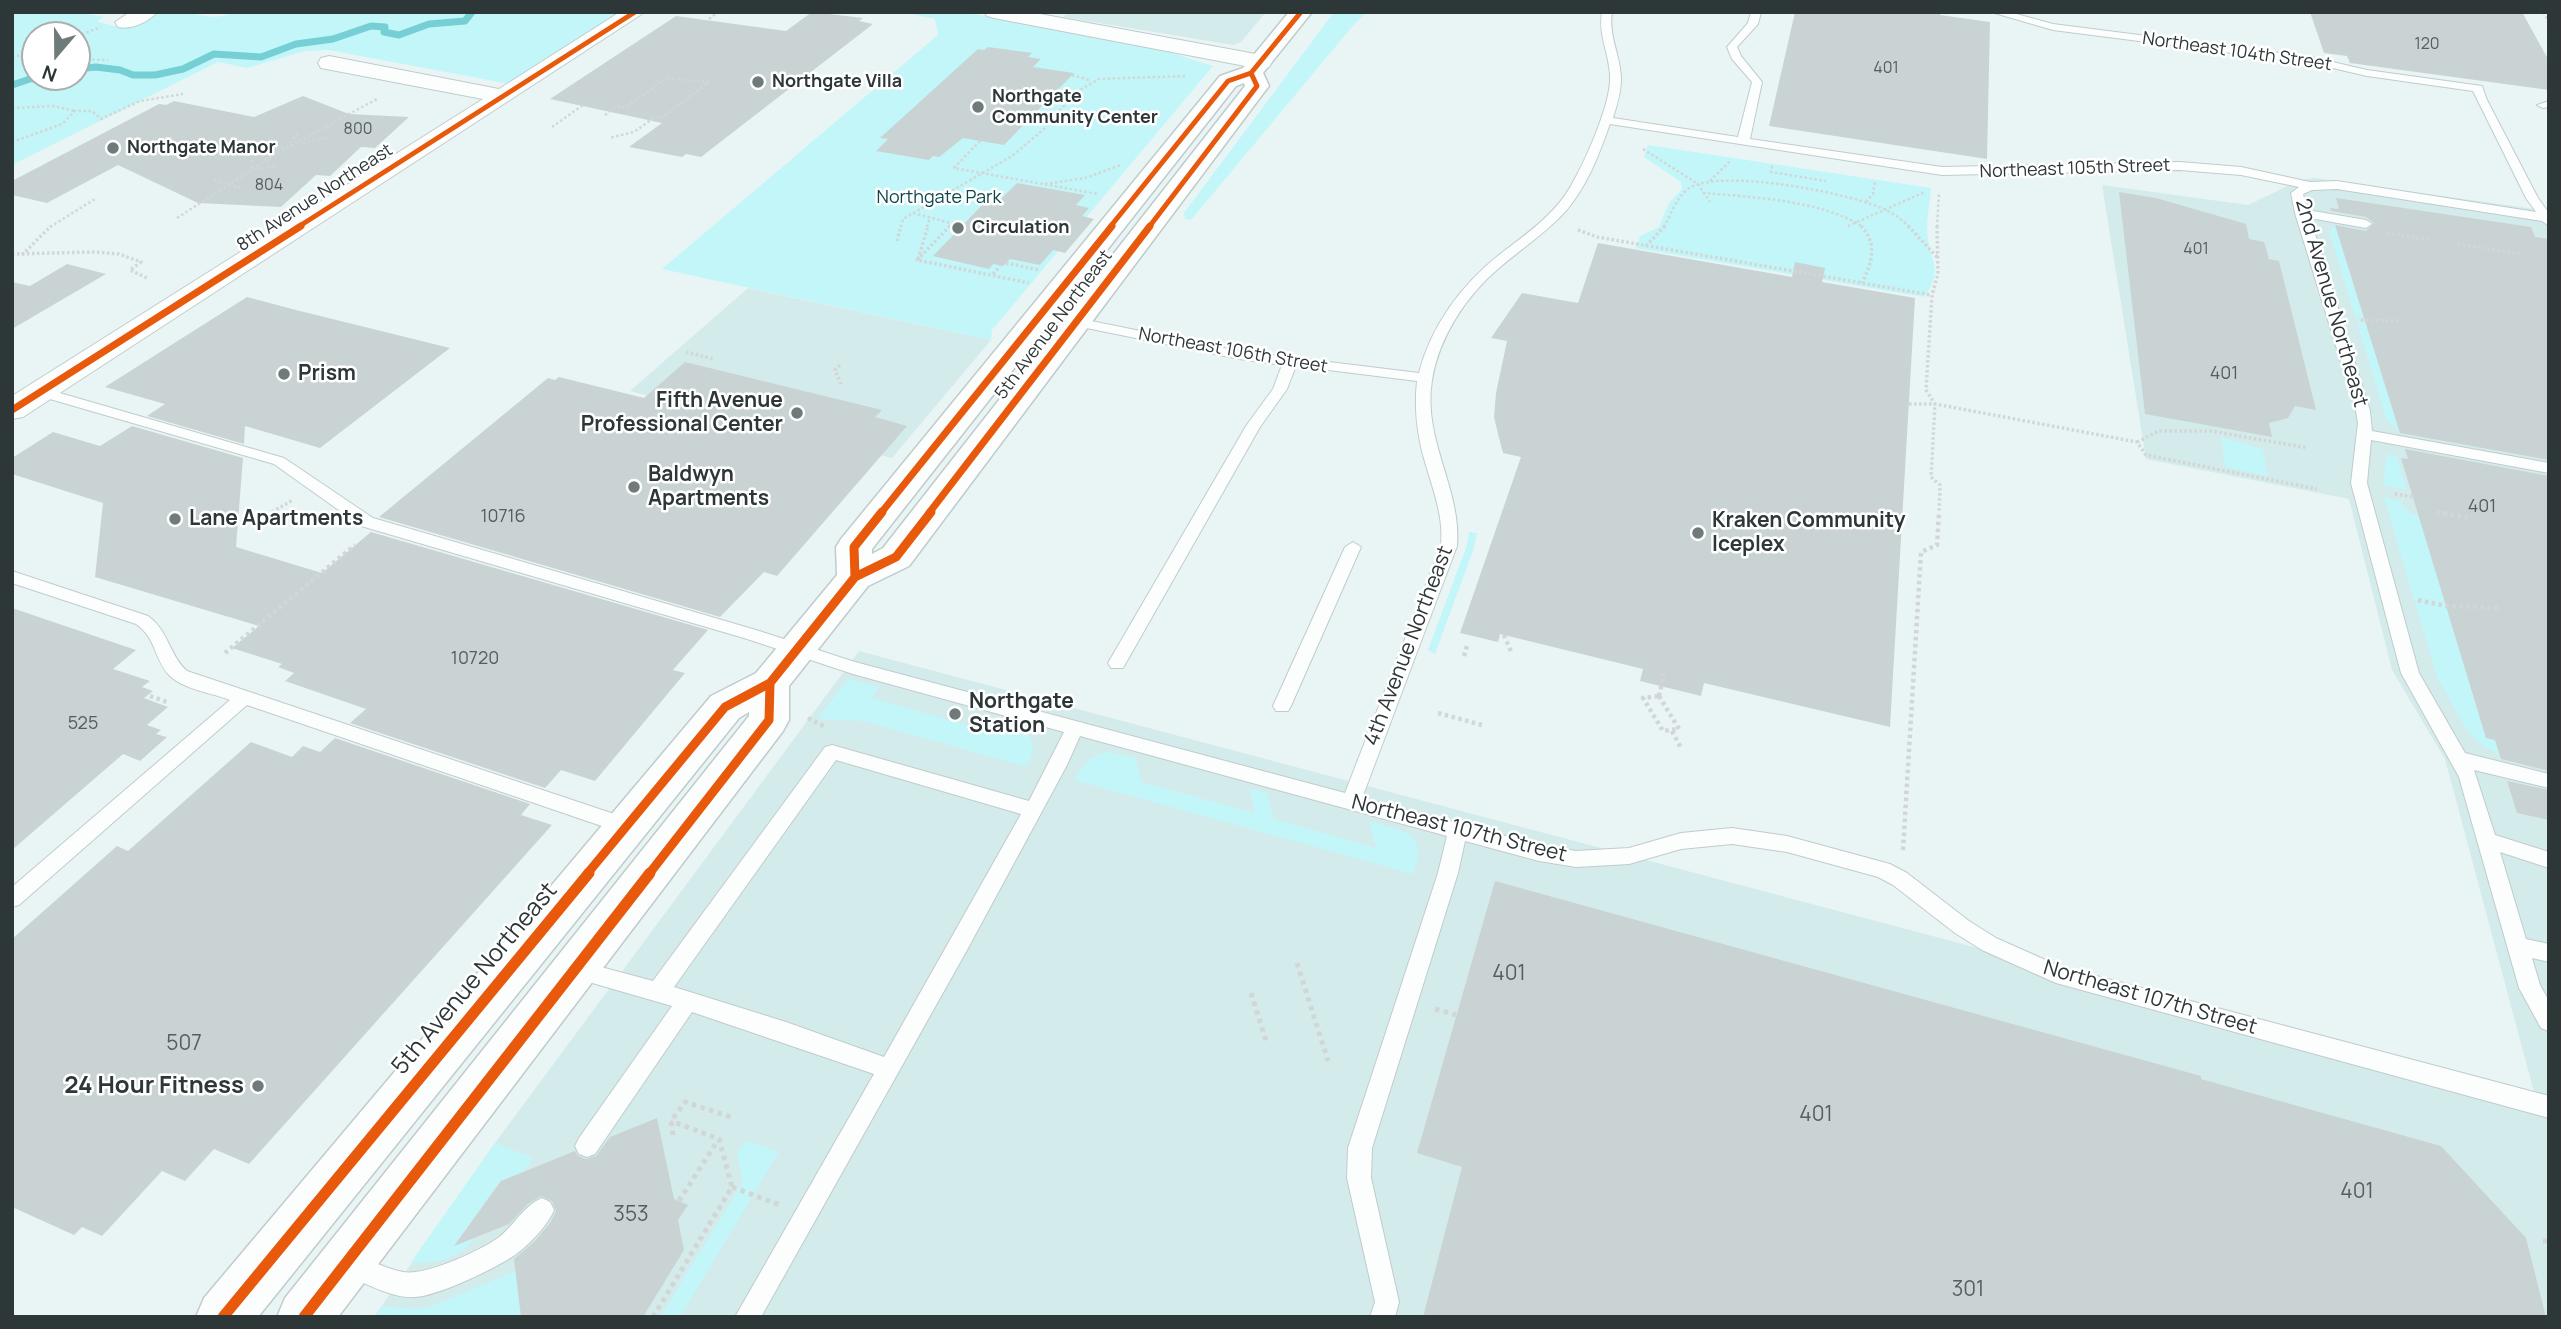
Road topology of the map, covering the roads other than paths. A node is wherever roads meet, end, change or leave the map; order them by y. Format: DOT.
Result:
graph roads {
  1 [pos="147,12"];
  2 [pos="635,12"];
  3 [pos="994,12"];
  4 [pos="1301,12"];
  5 [pos="1607,12"];
  6 [pos="1756,12"];
  7 [pos="1996,12"];
  8 [pos="126,22"];
  9 [pos="329,63"];
  10 [pos="1256,67"];
  11 [pos="502,96"];
  12 [pos="1604,120"];
  13 [pos="1743,142"];
  14 [pos="2310,186"];
  15 [pos="2301,213"];
  16 [pos="2548,220"];
  17 [pos="2365,223"];
  18 [pos="1042,315"];
  19 [pos="1076,322"];
  20 [pos="1290,363"];
  21 [pos="1425,378"];
  22 [pos="41,392"];
  23 [pos="12,410"];
  24 [pos="2364,434"];
  25 [pos="2549,468"];
  26 [pos="1353,547"];
  27 [pos="12,577"];
  28 [pos="855,577"];
  29 [pos="1117,663"];
  30 [pos="784,666"];
  31 [pos="243,699"];
  32 [pos="1282,706"];
  33 [pos="1075,727"];
  34 [pos="2459,759"];
  35 [pos="2549,781"];
  36 [pos="1350,801"];
  37 [pos="1034,810"];
  38 [pos="628,827"];
  39 [pos="1458,830"];
  40 [pos="2487,840"];
  41 [pos="2549,860"];
  42 [pos="12,899"];
  43 [pos="2517,946"];
  44 [pos="2549,954"];
  45 [pos="575,969"];
  46 [pos="658,992"];
  47 [pos="687,1002"];
  48 [pos="2549,1021"];
  49 [pos="889,1069"];
  50 [pos="2549,1107"];
  51 [pos="587,1146"];
  52 [pos="542,1210"];
  53 [pos="346,1262"];
  54 [pos="223,1317"];
  55 [pos="304,1317"];
  56 [pos="747,1317"];
  57 [pos="1382,1317"];
  1 -- 8 [label="street"];
  2 -- 11 [label="street, 8th Avenue Northeast"];
  3 -- 10 [label="street"];
  4 -- 10 [label="main road, 5th Avenue Northeast"];
  5 -- 12 [label="lane, 4th Avenue Northeast"];
  6 -- 13 [label="lane"];
  7 -- 16 [label="lane, Northeast 104th Street"];
  9 -- 11 [label="street"];
  10 -- 18 [label="main road, 5th Avenue Northeast"];
  10 -- 19 [label="main road, 5th Avenue Northeast"];
  11 -- 22 [label="street, 8th Avenue Northeast"];
  12 -- 13 [label="lane, Northeast 105th Street"];
  12 -- 21 [label="lane, 4th Avenue Northeast"];
  13 -- 14 [label="lane, Northeast 105th Street"];
  14 -- 15 [label="lane, 2nd Avenue Northeast"];
  14 -- 16 [label="lane, Northeast 105th Street"];
  15 -- 17 [label="lane"];
  15 -- 24 [label="lane, 2nd Avenue Northeast"];
  18 -- 19 [label="lane, Northeast 106th Street"];
  18 -- 28 [label="main road, 5th Avenue Northeast"];
  19 -- 20 [label="lane, Northeast 106th Street"];
  19 -- 28 [label="main road, 5th Avenue Northeast"];
  20 -- 21 [label="lane, Northeast 106th Street"];
  20 -- 29 [label="lane"];
  21 -- 36 [label="lane, 4th Avenue Northeast"];
  22 -- 23 [label="street, 8th Avenue Northeast"];
  22 -- 30 [label="lane, Northeast 107th Street"];
  24 -- 25 [label="lane"];
  24 -- 34 [label="lane, 2nd Avenue Northeast"];
  26 -- 32 [label="lane"];
  27 -- 31 [label="lane"];
  28 -- 30 [label="main road, 5th Avenue Northeast"];
  30 -- 33 [label="lane, Northeast 107th Street"];
  30 -- 38 [label="main road, 5th Avenue Northeast"];
  30 -- 45 [label="main road"];
  31 -- 38 [label="lane"];
  31 -- 42 [label="lane"];
  33 -- 36 [label="lane, Northeast 107th Street"];
  33 -- 37 [label="lane"];
  34 -- 35 [label="lane"];
  34 -- 40 [label="lane, 2nd Avenue Northeast"];
  36 -- 39 [label="lane, Northeast 107th Street"];
  37 -- 46 [label="lane"];
  37 -- 49 [label="lane"];
  38 -- 54 [label="main road, 5th Avenue Northeast"];
  39 -- 50 [label="lane, Northeast 107th Street"];
  39 -- 57 [label="lane"];
  40 -- 41 [label="lane"];
  40 -- 43 [label="lane, 2nd Avenue Northeast"];
  43 -- 44 [label="lane"];
  43 -- 48 [label="lane, 2nd Avenue Northeast"];
  45 -- 46 [label="lane"];
  45 -- 53 [label="main road"];
  46 -- 47 [label="lane"];
  47 -- 49 [label="lane"];
  47 -- 51 [label="lane"];
  49 -- 56 [label="lane"];
  52 -- 53 [label="lane"];
  53 -- 55 [label="main road"];
}
